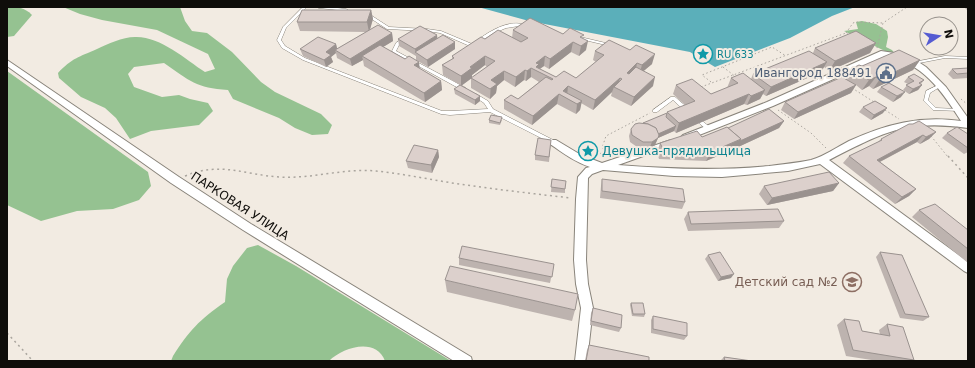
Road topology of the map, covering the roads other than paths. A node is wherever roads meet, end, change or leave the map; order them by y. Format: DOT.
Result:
graph roads {
  1 [pos="305,7"];
  2 [pos="319,7"];
  3 [pos="349,11"];
  4 [pos="361,13"];
  5 [pos="533,27"];
  6 [pos="416,30"];
  7 [pos="570,36"];
  8 [pos="616,46"];
  9 [pos="968,58"];
  10 [pos="7,62"];
  11 [pos="914,62"];
  12 [pos="941,86"];
  13 [pos="491,110"];
  14 [pos="958,110"];
  15 [pos="655,111"];
  16 [pos="689,112"];
  17 [pos="701,122"];
  18 [pos="968,125"];
  19 [pos="709,129"];
  20 [pos="553,142"];
  21 [pos="821,160"];
  22 [pos="604,167"];
  23 [pos="968,268"];
  24 [pos="466,361"];
  25 [pos="581,361"];
  1 -- 13 [label="lane"];
  2 -- 3 [label="lane"];
  4 -- 6 [label="lane"];
  5 -- 6 [label="lane"];
  6 -- 13 [label="lane"];
  7 -- 8 [label="lane"];
  9 -- 11 [label="lane"];
  10 -- 24 [label="street, ПАРКОВАЯ УЛИЦА"];
  11 -- 12 [label="street"];
  11 -- 19 [label="street"];
  12 -- 14 [label="street"];
  12 -- 14 [label="lane"];
  13 -- 20 [label="lane"];
  14 -- 18 [label="street"];
  15 -- 16 [label="lane"];
  17 -- 19 [label="lane"];
  18 -- 21 [label="street"];
  19 -- 22 [label="street"];
  20 -- 22 [label="street"];
  21 -- 22 [label="street"];
  21 -- 23 [label="street"];
  22 -- 25 [label="street"];
}
